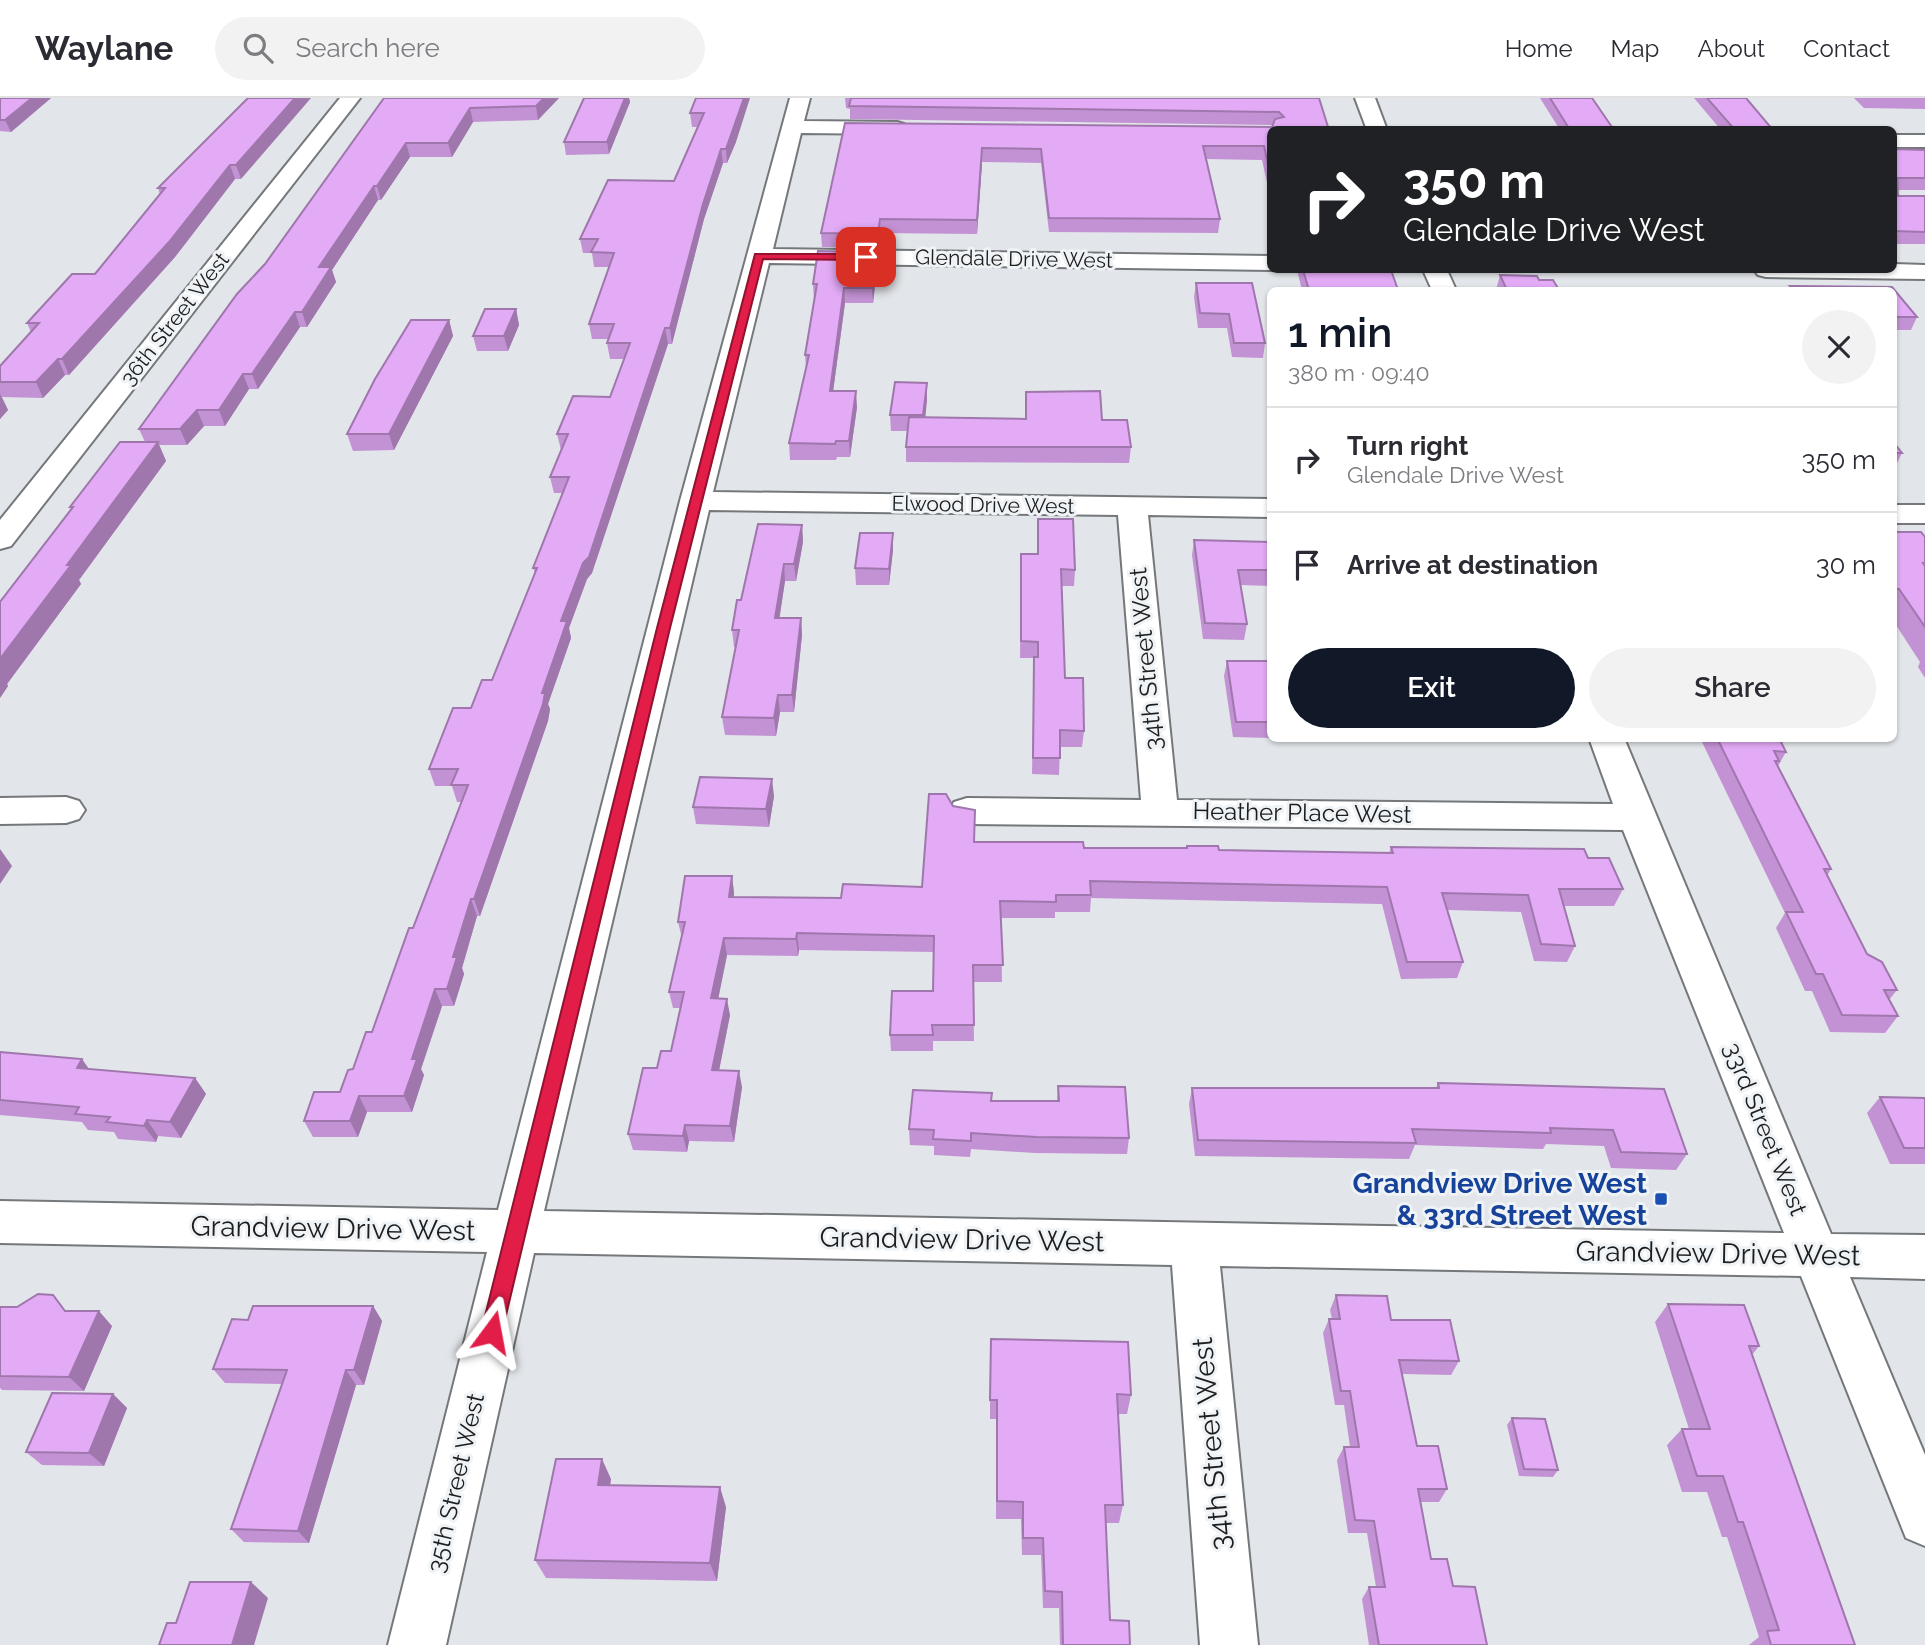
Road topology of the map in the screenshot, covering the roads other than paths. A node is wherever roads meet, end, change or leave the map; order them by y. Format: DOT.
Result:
graph roads {
  1 [pos="350,98"];
  2 [pos="1365,98"];
  3 [pos="795,112"];
  4 [pos="1376,126"];
  5 [pos="914,128"];
  6 [pos="1897,141"];
  7 [pos="1925,141"];
  8 [pos="758,256"];
  9 [pos="1267,263"];
  10 [pos="1897,272"];
  11 [pos="1925,272"];
  12 [pos="695,501"];
  13 [pos="1132,507"];
  14 [pos="1267,508"];
  15 [pos="1897,514"];
  16 [pos="1925,514"];
  17 [pos="0,540"];
  18 [pos="1608,742"];
  19 [pos="66,810"];
  20 [pos="0,811"];
  21 [pos="967,811"];
  22 [pos="1160,811"];
  23 [pos="1636,817"];
  24 [pos="0,1222"];
  25 [pos="516,1230"];
  26 [pos="1194,1244"];
  27 [pos="1816,1255"];
  28 [pos="1925,1257"];
  29 [pos="1925,1519"];
  30 [pos="417,1645"];
  31 [pos="1229,1645"];
  1 -- 17 [label="street, 36th Street West"];
  2 -- 4 [label="street"];
  3 -- 5 [label="street"];
  3 -- 8 [label="street, 35th Street West"];
  6 -- 7 [label="street"];
  8 -- 9 [label="street, Glendale Drive West"];
  8 -- 12 [label="street, 35th Street West"];
  10 -- 11 [label="street"];
  12 -- 13 [label="street, Elwood Drive West"];
  12 -- 25 [label="street, 35th Street West"];
  13 -- 14 [label="street, Elwood Drive West"];
  13 -- 22 [label="street, 34th Street West"];
  15 -- 16 [label="street"];
  18 -- 23 [label="street, 33rd Street West"];
  19 -- 20 [label="street"];
  21 -- 22 [label="street, Heather Place West"];
  22 -- 23 [label="street, Heather Place West"];
  23 -- 27 [label="street, 33rd Street West"];
  24 -- 25 [label="street, Grandview Drive West"];
  25 -- 26 [label="street, Grandview Drive West"];
  25 -- 30 [label="street, 35th Street West"];
  26 -- 27 [label="street, Grandview Drive West"];
  26 -- 31 [label="street, 34th Street West"];
  27 -- 28 [label="street, Grandview Drive West"];
  27 -- 29 [label="street, 33rd Street West"];
}
